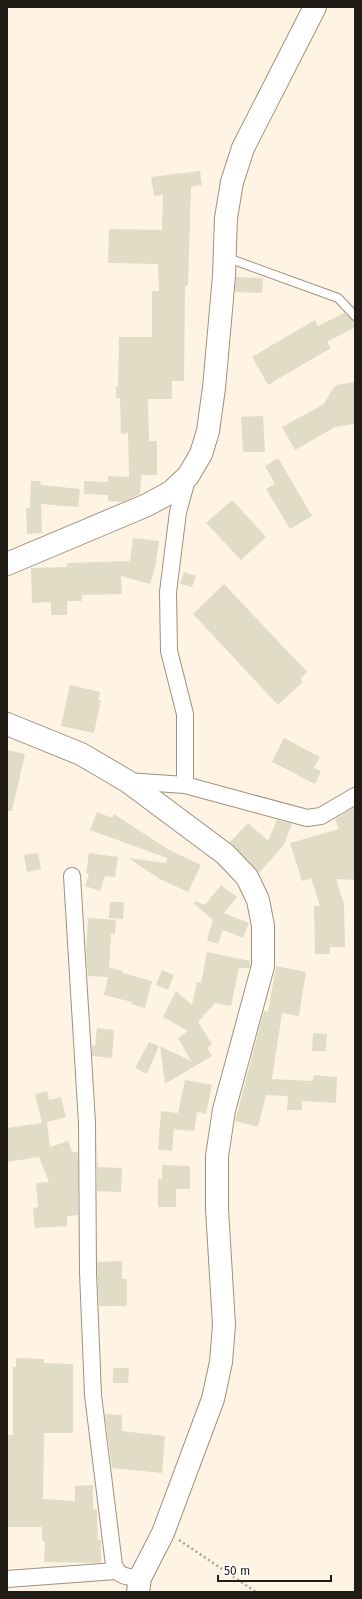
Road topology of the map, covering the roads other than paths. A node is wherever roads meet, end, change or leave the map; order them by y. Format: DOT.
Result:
graph roads {
  1 [pos="315,7"];
  2 [pos="224,257"];
  3 [pos="355,316"];
  4 [pos="188,476"];
  5 [pos="7,564"];
  6 [pos="7,724"];
  7 [pos="127,781"];
  8 [pos="185,785"];
  9 [pos="355,796"];
  10 [pos="72,876"];
  11 [pos="116,1571"];
  12 [pos="7,1579"];
  13 [pos="139,1585"];
  1 -- 2 [label="main road"];
  2 -- 3 [label="lane"];
  2 -- 4 [label="main road"];
  4 -- 5 [label="main road"];
  4 -- 8 [label="street"];
  6 -- 7 [label="main road"];
  7 -- 8 [label="street"];
  7 -- 13 [label="main road"];
  8 -- 9 [label="street"];
  10 -- 11 [label="street"];
  11 -- 12 [label="street"];
  11 -- 13 [label="street"];
}
